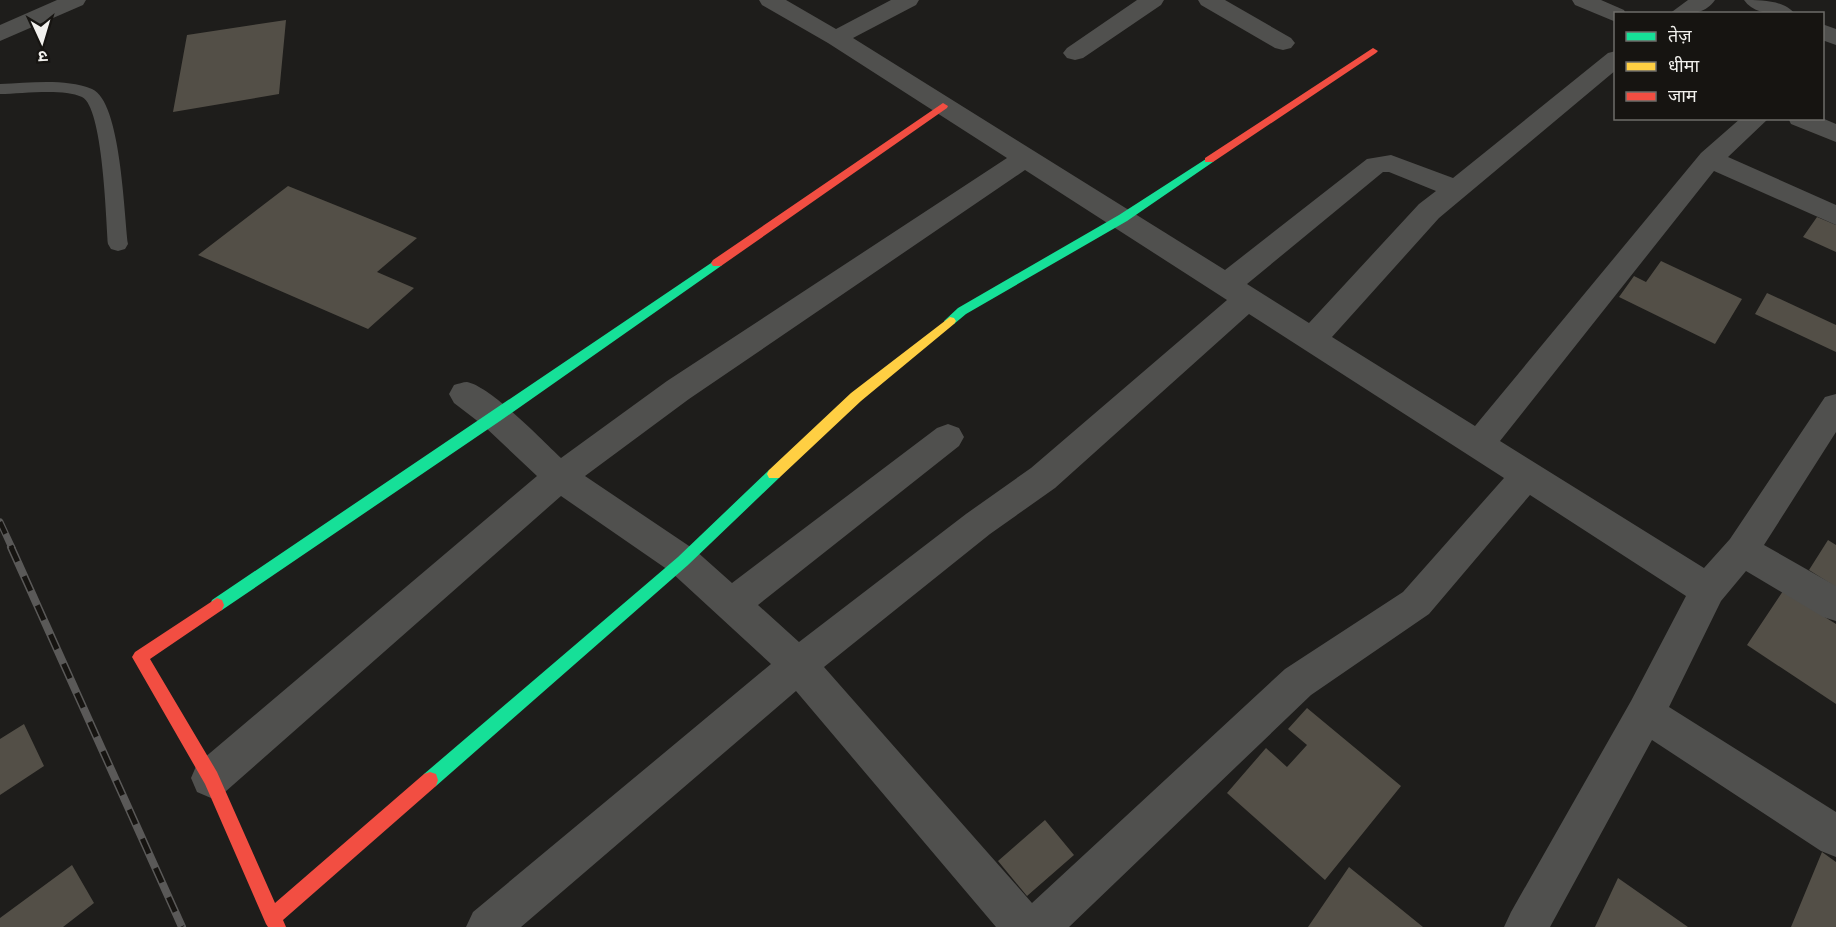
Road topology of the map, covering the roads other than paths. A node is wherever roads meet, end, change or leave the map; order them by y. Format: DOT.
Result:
graph roads {
  1 [pos="75,0"];
  2 [pos="770,0"];
  3 [pos="908,0"];
  4 [pos="1209,0"];
  5 [pos="1583,0"];
  6 [pos="1704,0"];
  7 [pos="1755,0"];
  8 [pos="1137,3"];
  9 [pos="1683,12"];
  10 [pos="1780,12"];
  11 [pos="1614,14"];
  12 [pos="0,34"];
  13 [pos="836,38"];
  14 [pos="1283,43"];
  15 [pos="1374,51"];
  16 [pos="1075,53"];
  17 [pos="1614,60"];
  18 [pos="0,89"];
  19 [pos="943,106"];
  20 [pos="1755,120"];
  21 [pos="1804,120"];
  22 [pos="1836,134"];
  23 [pos="1025,158"];
  24 [pos="1710,159"];
  25 [pos="1456,189"];
  26 [pos="1836,216"];
  27 [pos="1123,218"];
  28 [pos="118,244"];
  29 [pos="1236,292"];
  30 [pos="1311,340"];
  31 [pos="465,394"];
  32 [pos="1836,406"];
  33 [pos="495,417"];
  34 [pos="948,437"];
  35 [pos="1479,444"];
  36 [pos="1527,475"];
  37 [pos="560,477"];
  38 [pos="1742,550"];
  39 [pos="682,561"];
  40 [pos="1708,590"];
  41 [pos="731,605"];
  42 [pos="1836,605"];
  43 [pos="798,665"];
  44 [pos="1645,714"];
  45 [pos="211,778"];
  46 [pos="1836,836"];
  47 [pos="275,922"];
  48 [pos="1534,924"];
  49 [pos="488,927"];
  50 [pos="1024,927"];
  51 [pos="1038,927"];
  1 -- 12 [label="street"];
  2 -- 13 [label="street"];
  3 -- 13 [label="street"];
  4 -- 14 [label="street"];
  5 -- 11 [label="street"];
  6 -- 9 [label="street"];
  7 -- 10 [label="street"];
  8 -- 16 [label="street"];
  13 -- 19 [label="street"];
  15 -- 27 [label="street"];
  17 -- 25 [label="street"];
  18 -- 28 [label="lane"];
  19 -- 23 [label="street"];
  19 -- 33 [label="street"];
  20 -- 24 [label="street"];
  21 -- 22 [label="street"];
  23 -- 27 [label="street"];
  23 -- 37 [label="street"];
  24 -- 26 [label="street"];
  24 -- 35 [label="street"];
  25 -- 29 [label="street"];
  25 -- 30 [label="street"];
  27 -- 29 [label="street"];
  27 -- 39 [label="street"];
  29 -- 30 [label="street"];
  29 -- 43 [label="street"];
  30 -- 35 [label="street"];
  31 -- 33 [label="street"];
  32 -- 38 [label="street"];
  33 -- 37 [label="street"];
  33 -- 45 [label="street"];
  34 -- 41 [label="street"];
  35 -- 36 [label="street"];
  36 -- 40 [label="street"];
  36 -- 51 [label="street"];
  37 -- 39 [label="street"];
  37 -- 45 [label="street"];
  38 -- 40 [label="street"];
  38 -- 42 [label="street"];
  39 -- 41 [label="street"];
  39 -- 47 [label="street"];
  40 -- 44 [label="street"];
  41 -- 43 [label="street"];
  43 -- 49 [label="street"];
  43 -- 50 [label="street"];
  44 -- 46 [label="street"];
  44 -- 48 [label="street"];
  45 -- 47 [label="street"];
}
